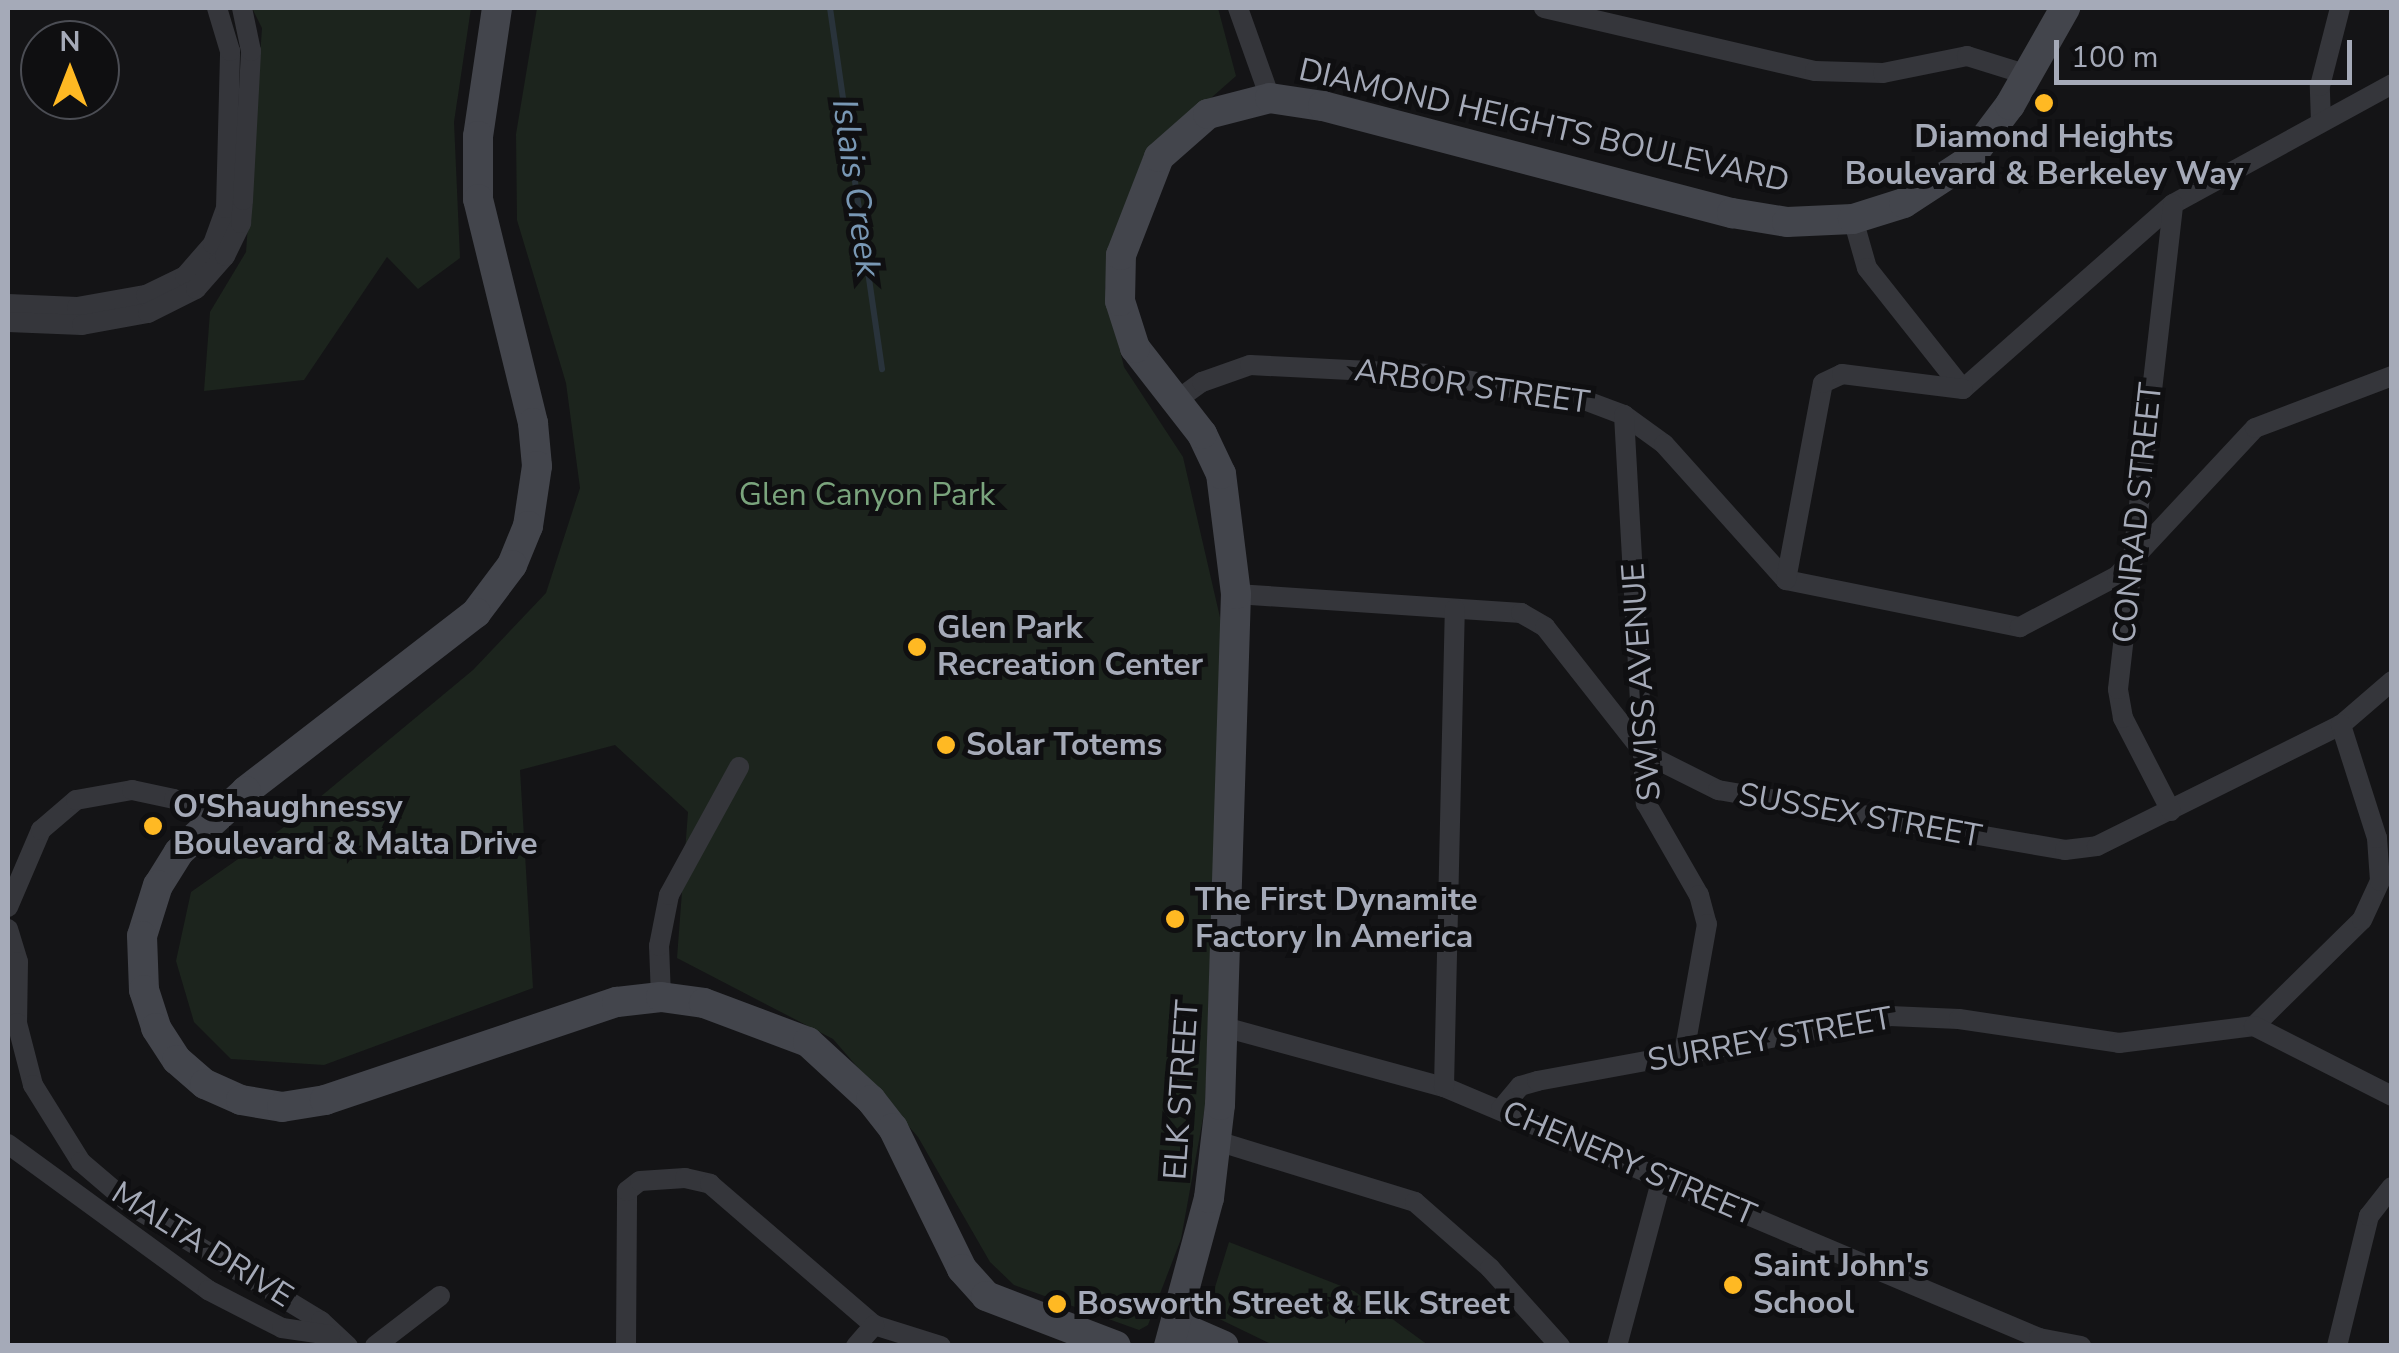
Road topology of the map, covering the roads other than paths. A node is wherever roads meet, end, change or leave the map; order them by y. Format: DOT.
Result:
graph roads {
  1 [pos="218,8"];
  2 [pos="242,8"];
  3 [pos="497,8"];
  4 [pos="1238,8"];
  5 [pos="1544,8"];
  6 [pos="2065,8"];
  7 [pos="2340,8"];
  8 [pos="2028,75"];
  9 [pos="2392,84"];
  10 [pos="1270,98"];
  11 [pos="2320,122"];
  12 [pos="2173,204"];
  13 [pos="1853,219"];
  14 [pos="206,267"];
  15 [pos="8,304"];
  16 [pos="8,322"];
  17 [pos="2392,376"];
  18 [pos="1963,389"];
  19 [pos="1177,400"];
  20 [pos="1624,415"];
  21 [pos="2130,561"];
  22 [pos="1786,580"];
  23 [pos="1236,594"];
  24 [pos="1455,609"];
  25 [pos="2392,681"];
  26 [pos="2341,725"];
  27 [pos="1644,752"];
  28 [pos="739,768"];
  29 [pos="2171,811"];
  30 [pos="209,822"];
  31 [pos="9,897"];
  32 [pos="8,929"];
  33 [pos="661,996"];
  34 [pos="2254,1026"];
  35 [pos="1224,1027"];
  36 [pos="1684,1054"];
  37 [pos="1444,1087"];
  38 [pos="2392,1096"];
  39 [pos="1502,1109"];
  40 [pos="1217,1141"];
  41 [pos="8,1144"];
  42 [pos="1662,1178"];
  43 [pos="2392,1187"];
  44 [pos="440,1296"];
  45 [pos="874,1325"];
  46 [pos="1173,1336"];
  47 [pos="339,1340"];
  48 [pos="375,1346"];
  49 [pos="626,1346"];
  50 [pos="856,1346"];
  51 [pos="941,1346"];
  52 [pos="1116,1346"];
  53 [pos="1224,1346"];
  54 [pos="1560,1346"];
  55 [pos="1618,1346"];
  56 [pos="2081,1346"];
  57 [pos="2337,1346"];
  1 -- 14 [label="street"];
  2 -- 14 [label="street"];
  3 -- 30 [label="main road"];
  4 -- 10 [label="street"];
  5 -- 8 [label="street"];
  6 -- 8 [label="main road, DIAMOND HEIGHTS BOULEVARD"];
  7 -- 11 [label="street"];
  8 -- 13 [label="main road, DIAMOND HEIGHTS BOULEVARD"];
  9 -- 11 [label="street"];
  10 -- 13 [label="main road, DIAMOND HEIGHTS BOULEVARD"];
  10 -- 19 [label="main road, DIAMOND HEIGHTS BOULEVARD"];
  11 -- 12 [label="street"];
  12 -- 18 [label="street"];
  12 -- 21 [label="street, CONRAD STREET"];
  13 -- 18 [label="street"];
  14 -- 15 [label="street"];
  14 -- 16 [label="street"];
  17 -- 21 [label="street"];
  18 -- 22 [label="street"];
  19 -- 20 [label="street, ARBOR STREET"];
  19 -- 23 [label="main road, DIAMOND HEIGHTS BOULEVARD"];
  20 -- 22 [label="street, ARBOR STREET"];
  20 -- 27 [label="street, SWISS AVENUE"];
  21 -- 22 [label="street"];
  21 -- 29 [label="street, CONRAD STREET"];
  23 -- 24 [label="street, SUSSEX STREET"];
  23 -- 35 [label="main road, ELK STREET"];
  24 -- 27 [label="street, SUSSEX STREET"];
  24 -- 37 [label="street"];
  25 -- 26 [label="street, SUSSEX STREET"];
  26 -- 29 [label="street, SUSSEX STREET"];
  26 -- 34 [label="street"];
  27 -- 29 [label="street, SUSSEX STREET"];
  27 -- 36 [label="street, SWISS AVENUE"];
  28 -- 33 [label="street"];
  30 -- 31 [label="street"];
  30 -- 33 [label="main road"];
  32 -- 47 [label="street, MALTA DRIVE"];
  33 -- 52 [label="main road"];
  34 -- 36 [label="street, SURREY STREET"];
  34 -- 38 [label="street"];
  35 -- 37 [label="street, CHENERY STREET"];
  35 -- 40 [label="main road, ELK STREET"];
  36 -- 39 [label="street, SURREY STREET"];
  37 -- 39 [label="street, CHENERY STREET"];
  39 -- 42 [label="street, CHENERY STREET"];
  40 -- 46 [label="main road, ELK STREET"];
  40 -- 54 [label="street"];
  41 -- 47 [label="street, MALTA DRIVE"];
  42 -- 55 [label="street"];
  42 -- 56 [label="street, CHENERY STREET"];
  43 -- 57 [label="street"];
  44 -- 48 [label="street"];
  45 -- 49 [label="street"];
  45 -- 50 [label="street"];
  45 -- 51 [label="street"];
  46 -- 53 [label="main road"];
}
